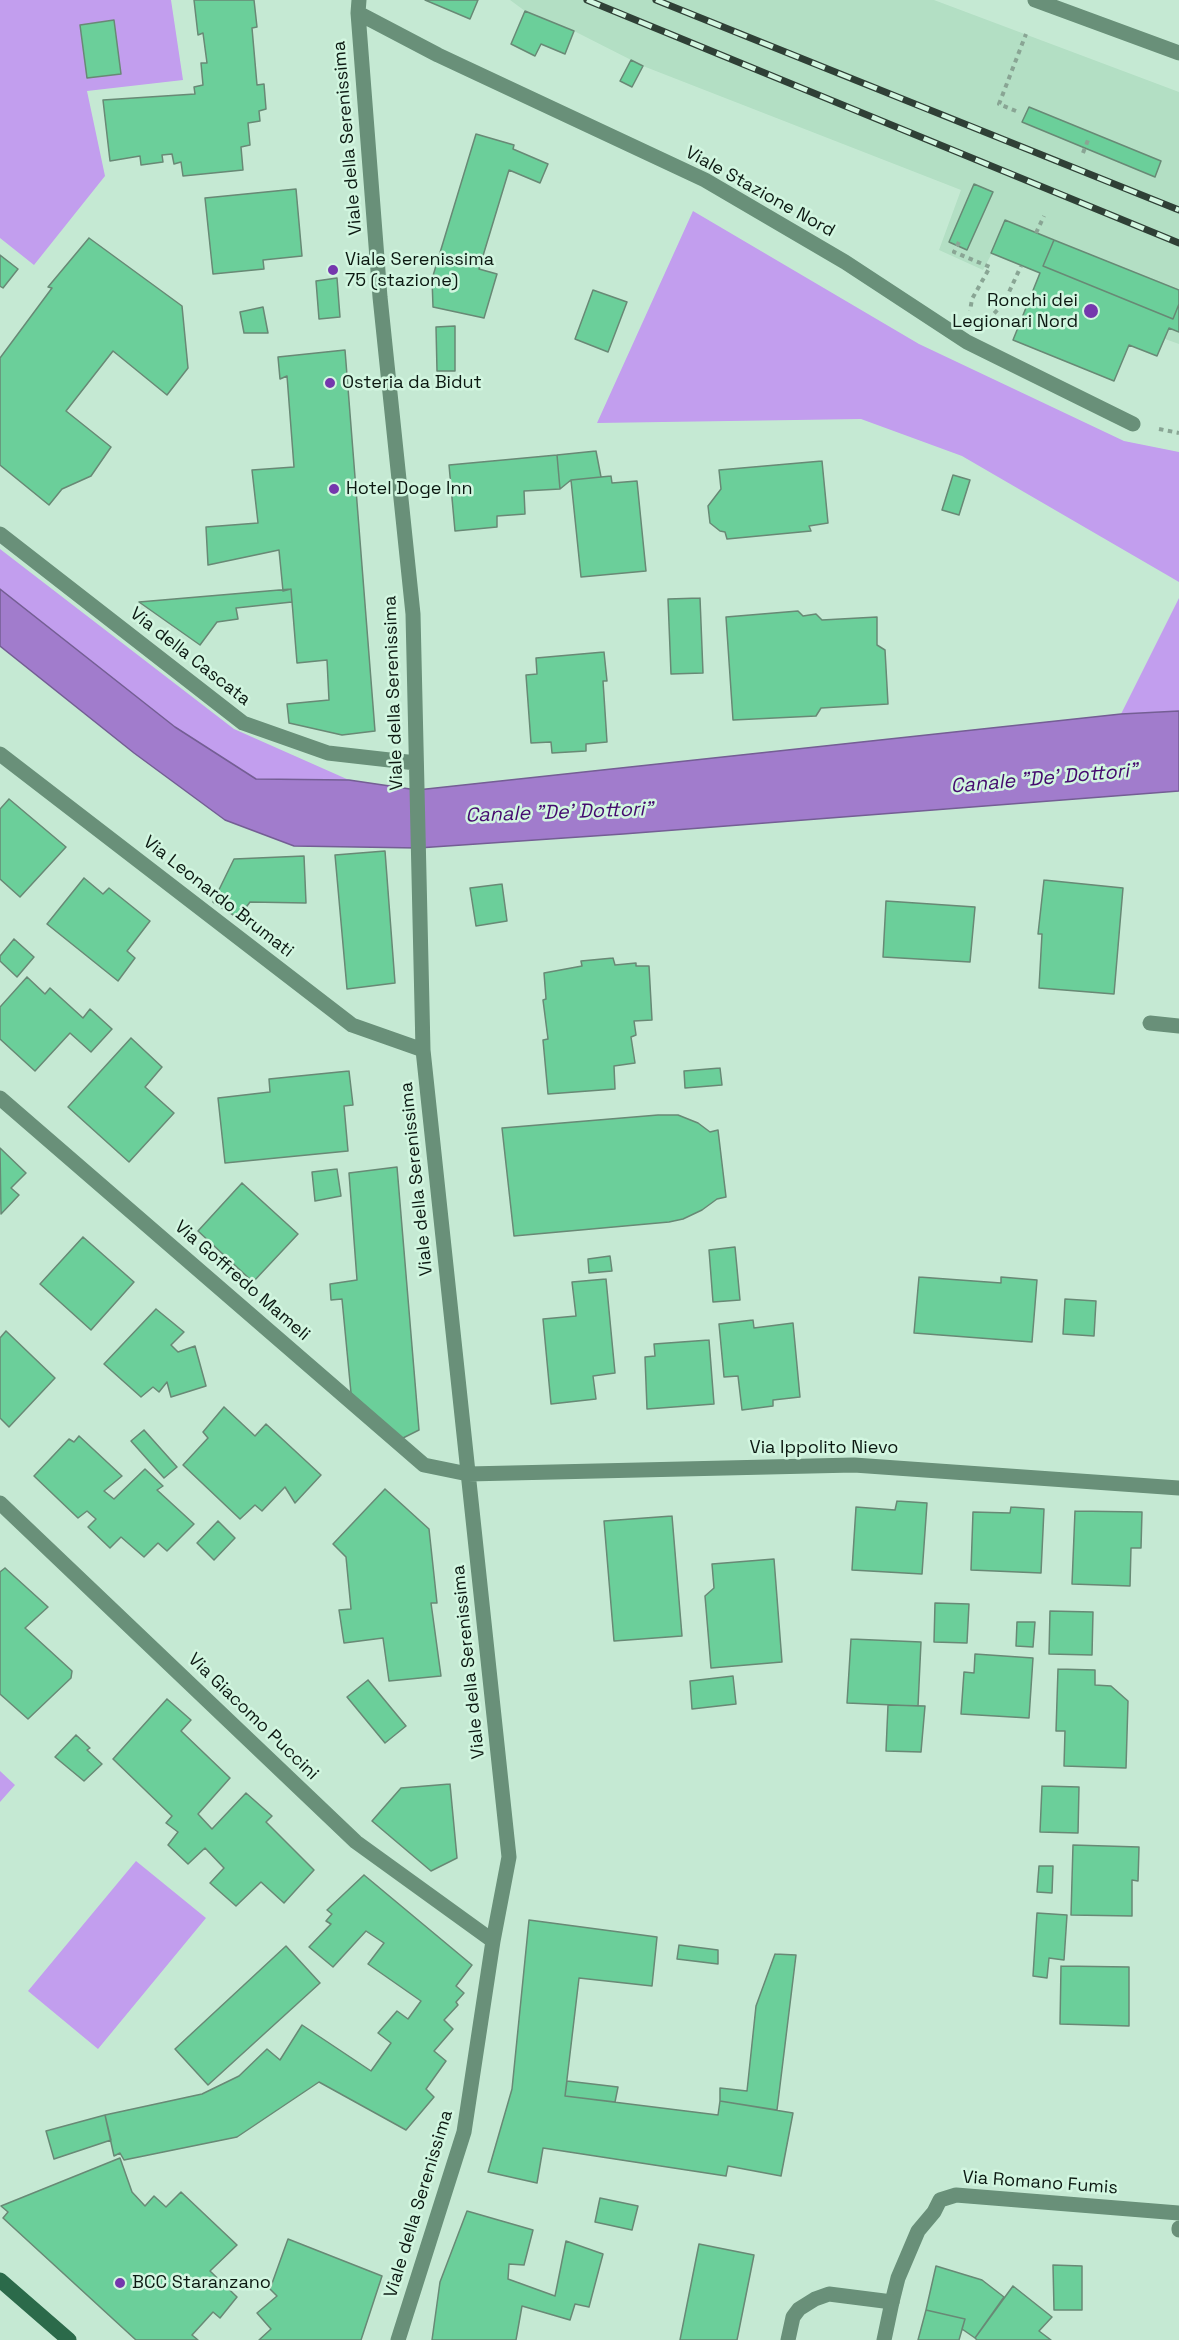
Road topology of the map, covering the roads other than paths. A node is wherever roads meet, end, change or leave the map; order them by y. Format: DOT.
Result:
graph roads {
  1 [pos="1035,0"];
  2 [pos="359,7"];
  3 [pos="1179,53"];
  4 [pos="1133,424"];
  5 [pos="0,534"];
  6 [pos="0,754"];
  7 [pos="416,763"];
  8 [pos="1150,1023"];
  9 [pos="1179,1026"];
  10 [pos="423,1050"];
  11 [pos="0,1098"];
  12 [pos="468,1474"];
  13 [pos="1179,1488"];
  14 [pos="0,1503"];
  15 [pos="493,1941"];
  16 [pos="1179,2212"];
  17 [pos="0,2280"];
  18 [pos="892,2302"];
  19 [pos="69,2340"];
  20 [pos="398,2340"];
  21 [pos="788,2340"];
  22 [pos="884,2340"];
  1 -- 3 [label="street"];
  2 -- 4 [label="street, Viale Stazione Nord"];
  2 -- 7 [label="street, Viale della Serenissima"];
  5 -- 7 [label="street, Via della Cascata"];
  6 -- 10 [label="street, Via Leonardo Brumati"];
  7 -- 10 [label="street, Viale della Serenissima"];
  8 -- 9 [label="street"];
  10 -- 12 [label="street, Viale della Serenissima"];
  11 -- 12 [label="street, Via Goffredo Mameli"];
  12 -- 13 [label="street, Via Ippolito Nievo"];
  12 -- 15 [label="street, Viale della Serenissima"];
  14 -- 15 [label="street, Via Giacomo Puccini"];
  15 -- 20 [label="street, Viale della Serenissima"];
  16 -- 18 [label="street, Via Romano Fumis"];
  17 -- 19 [label="main road"];
  18 -- 21 [label="street"];
  18 -- 22 [label="street, Via Romano Fumis"];
}
